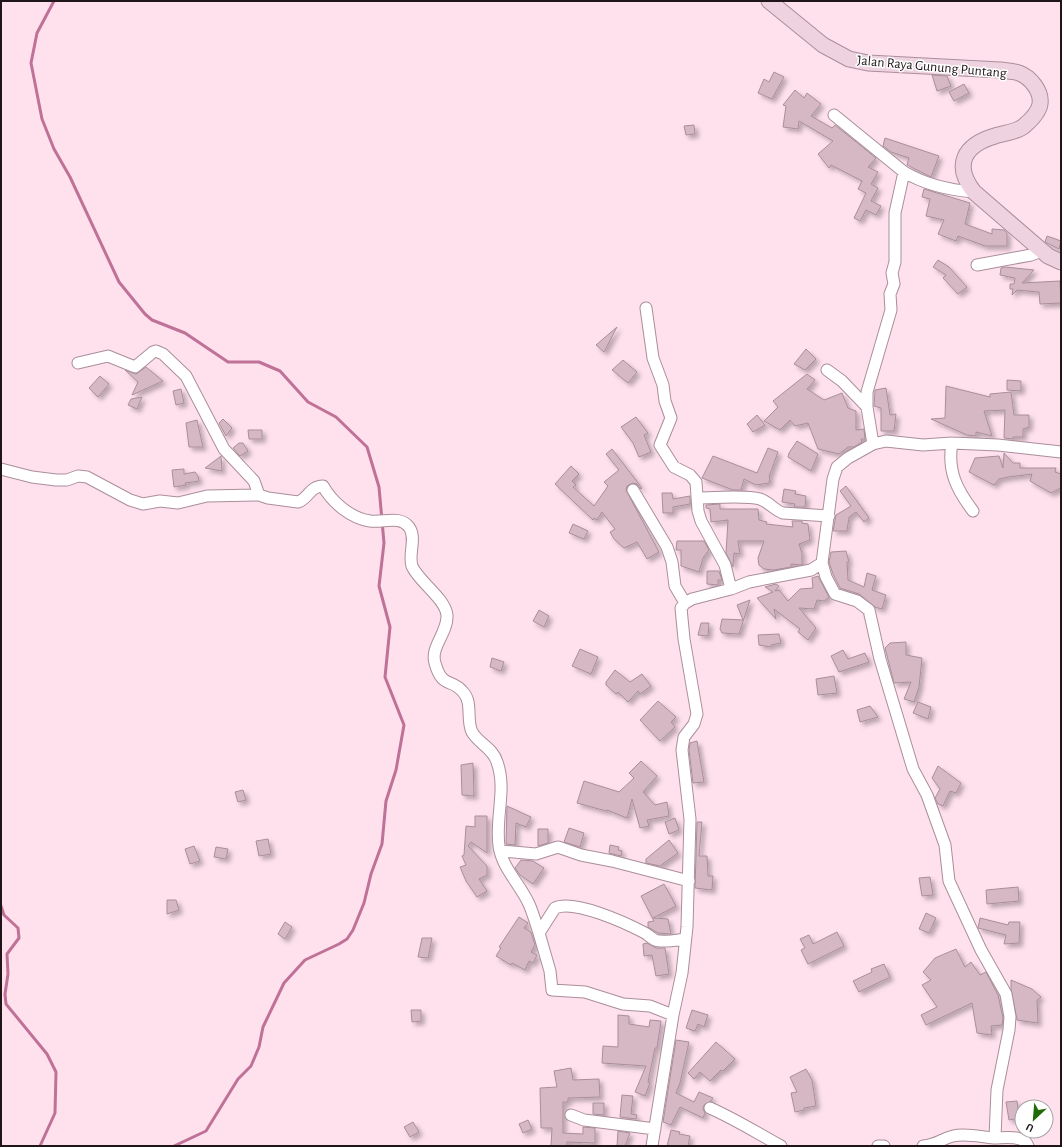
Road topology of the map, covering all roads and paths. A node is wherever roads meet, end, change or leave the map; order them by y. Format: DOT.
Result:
graph roads {
  1 [pos="769,1"];
  2 [pos="834,115"];
  3 [pos="904,172"];
  4 [pos="974,192"];
  5 [pos="1042,251"];
  6 [pos="1061,262"];
  7 [pos="977,265"];
  8 [pos="646,308"];
  9 [pos="78,363"];
  10 [pos="827,370"];
  11 [pos="867,408"];
  12 [pos="952,443"];
  13 [pos="873,444"];
  14 [pos="1061,452"];
  15 [pos="1,469"];
  16 [pos="633,490"];
  17 [pos="259,494"];
  18 [pos="697,498"];
  19 [pos="973,511"];
  20 [pos="829,516"];
  21 [pos="822,563"];
  22 [pos="731,589"];
  23 [pos="685,603"];
  24 [pos="501,852"];
  25 [pos="689,881"];
  26 [pos="539,933"];
  27 [pos="685,939"];
  28 [pos="673,1015"];
  29 [pos="710,1108"];
  30 [pos="571,1115"];
  31 [pos="655,1129"];
  32 [pos="994,1138"];
  33 [pos="652,1146"];
  34 [pos="781,1146"];
  35 [pos="878,1146"];
  36 [pos="884,1146"];
  37 [pos="923,1146"];
  38 [pos="1028,1146"];
  1 -- 4 [label="street, Jalan Raya Gunung Puntang"];
  2 -- 3 [label="street"];
  3 -- 4 [label="street"];
  3 -- 11 [label="street"];
  4 -- 5 [label="street, Jalan Raya Gunung Puntang"];
  5 -- 6 [label="street, Jalan Raya Gunung Puntang"];
  5 -- 7 [label="street"];
  8 -- 18 [label="street"];
  9 -- 17 [label="street"];
  10 -- 11 [label="street"];
  11 -- 13 [label="street"];
  12 -- 13 [label="street"];
  12 -- 14 [label="street"];
  12 -- 19 [label="street"];
  13 -- 20 [label="street"];
  15 -- 17 [label="street"];
  16 -- 23 [label="street"];
  17 -- 24 [label="street"];
  18 -- 20 [label="street"];
  18 -- 22 [label="street"];
  20 -- 21 [label="street"];
  21 -- 22 [label="street"];
  21 -- 32 [label="street"];
  22 -- 23 [label="street"];
  23 -- 25 [label="street"];
  24 -- 25 [label="street"];
  24 -- 26 [label="street"];
  25 -- 27 [label="street"];
  26 -- 27 [label="street"];
  26 -- 28 [label="street"];
  27 -- 28 [label="street"];
  28 -- 31 [label="street"];
  29 -- 34 [label="street"];
  30 -- 31 [label="street"];
  31 -- 33 [label="street"];
  32 -- 37 [label="street"];
  32 -- 38 [label="street"];
  35 -- 36 [label="street"];
}
